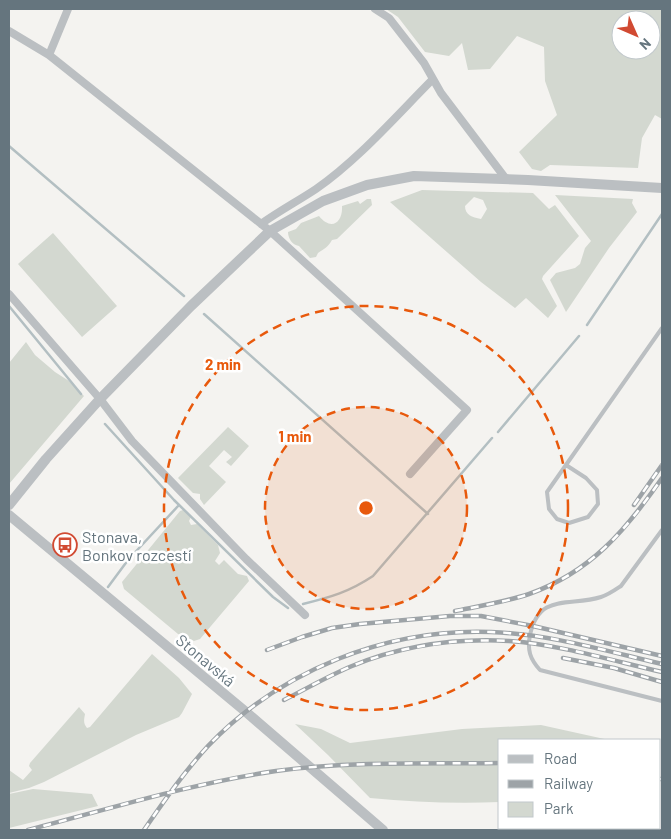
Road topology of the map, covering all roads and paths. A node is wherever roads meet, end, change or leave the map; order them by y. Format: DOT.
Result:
graph roads {
  1 [pos="68,9"];
  2 [pos="375,9"];
  3 [pos="9,31"];
  4 [pos="49,56"];
  5 [pos="433,79"];
  6 [pos="506,179"];
  7 [pos="662,188"];
  8 [pos="266,227"];
  9 [pos="9,294"];
  10 [pos="662,328"];
  11 [pos="100,399"];
  12 [pos="566,465"];
  13 [pos="410,474"];
  14 [pos="9,505"];
  15 [pos="9,515"];
  16 [pos="662,530"];
  17 [pos="305,615"];
  18 [pos="662,701"];
  19 [pos="383,830"];
  1 -- 4 [label="street"];
  2 -- 5 [label="street"];
  3 -- 4 [label="street"];
  4 -- 8 [label="street"];
  5 -- 6 [label="street"];
  5 -- 8 [label="street"];
  6 -- 7 [label="street"];
  6 -- 8 [label="street"];
  8 -- 11 [label="street"];
  8 -- 13 [label="street"];
  9 -- 11 [label="street"];
  10 -- 12 [label="lane"];
  11 -- 14 [label="street"];
  11 -- 17 [label="street"];
  12 -- 12 [label="lane"];
  15 -- 19 [label="street, Stonavská"];
  16 -- 18 [label="lane"];
}
